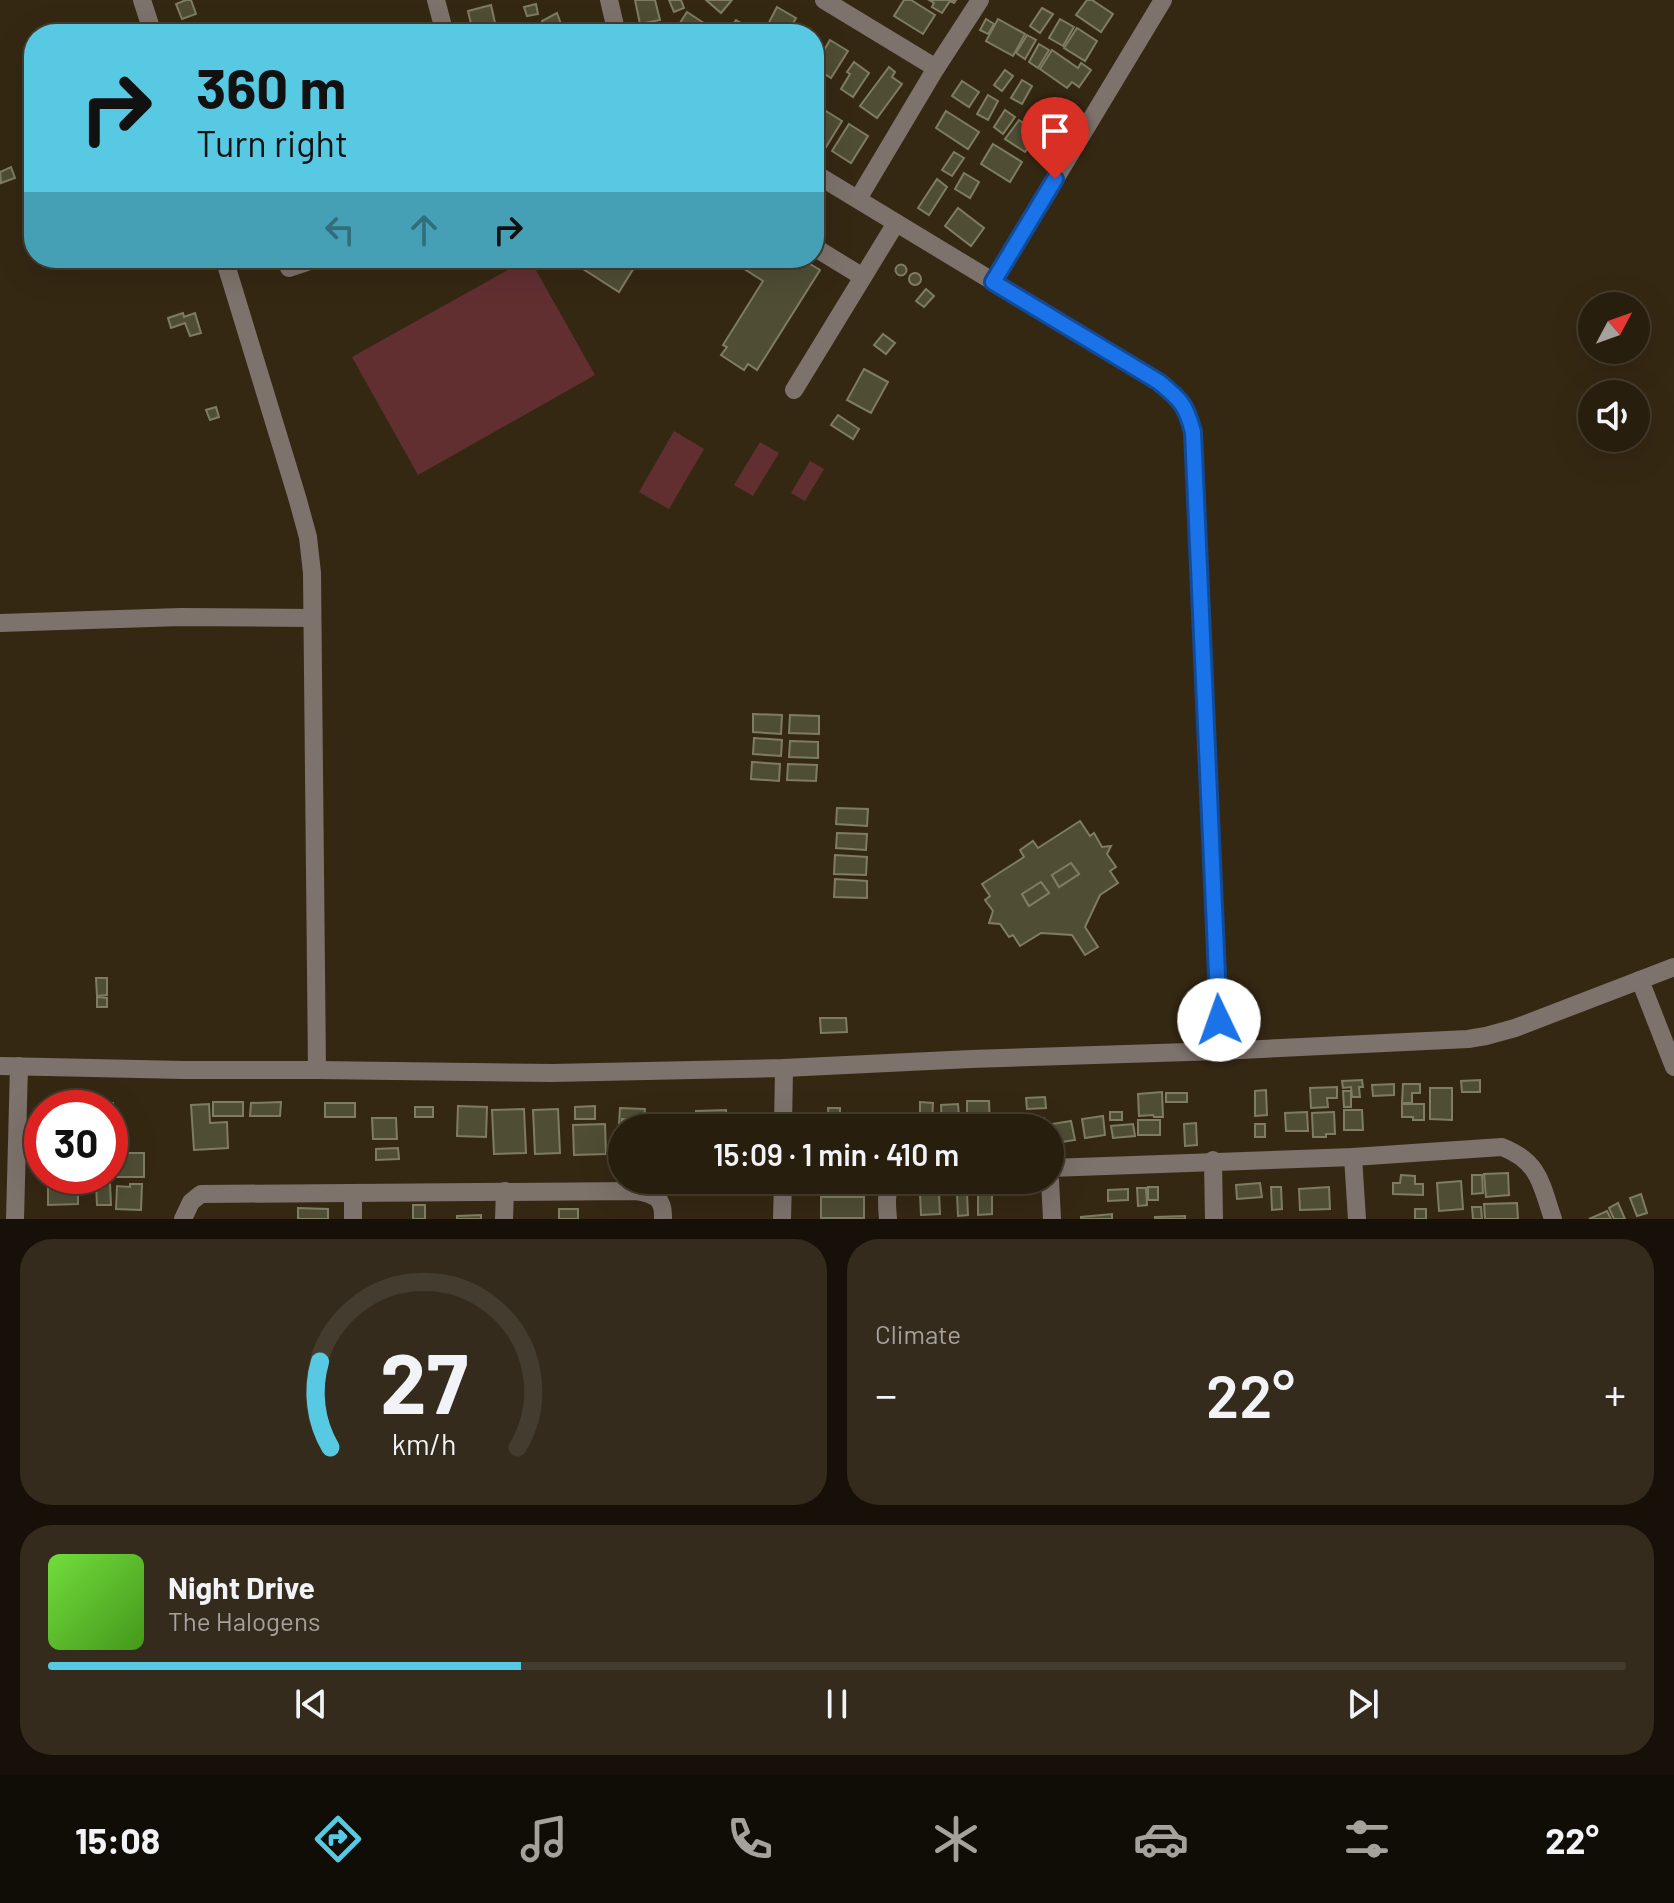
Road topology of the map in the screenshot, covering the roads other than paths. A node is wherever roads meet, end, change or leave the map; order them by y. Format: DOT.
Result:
graph roads {
  1 [pos="142,0"];
  2 [pos="436,0"];
  3 [pos="609,0"];
  4 [pos="824,0"];
  5 [pos="980,0"];
  6 [pos="1163,0"];
  7 [pos="150,24"];
  8 [pos="442,24"];
  9 [pos="615,24"];
  10 [pos="936,68"];
  11 [pos="824,179"];
  12 [pos="858,199"];
  13 [pos="896,223"];
  14 [pos="824,253"];
  15 [pos="227,268"];
  16 [pos="863,277"];
  17 [pos="993,282"];
  18 [pos="794,390"];
  19 [pos="312,618"];
  20 [pos="0,623"];
  21 [pos="1674,967"];
  22 [pos="1640,980"];
  23 [pos="1220,1051"];
  24 [pos="1672,1059"];
  25 [pos="9,1066"];
  26 [pos="784,1068"];
  27 [pos="317,1070"];
  28 [pos="783,1114"];
  29 [pos="1353,1157"];
  30 [pos="1213,1160"];
  31 [pos="1064,1167"];
  32 [pos="505,1191"];
  33 [pos="353,1193"];
  34 [pos="783,1194"];
  35 [pos="887,1194"];
  36 [pos="1051,1194"];
  37 [pos="15,1219"];
  38 [pos="183,1219"];
  39 [pos="353,1219"];
  40 [pos="504,1219"];
  41 [pos="663,1219"];
  42 [pos="782,1219"];
  43 [pos="888,1219"];
  44 [pos="1052,1219"];
  45 [pos="1214,1219"];
  46 [pos="1357,1219"];
  47 [pos="1553,1219"];
  1 -- 7 [label="street"];
  2 -- 8 [label="street"];
  3 -- 9 [label="street"];
  4 -- 10 [label="street"];
  5 -- 10 [label="street"];
  6 -- 17 [label="street"];
  10 -- 12 [label="street"];
  11 -- 12 [label="street"];
  12 -- 13 [label="street"];
  13 -- 16 [label="street"];
  13 -- 17 [label="street"];
  14 -- 16 [label="street"];
  15 -- 19 [label="street"];
  16 -- 18 [label="street"];
  17 -- 23 [label="street"];
  19 -- 20 [label="street"];
  19 -- 27 [label="street"];
  21 -- 22 [label="street"];
  22 -- 23 [label="street"];
  22 -- 24 [label="street"];
  23 -- 26 [label="street"];
  25 -- 27 [label="street"];
  25 -- 37 [label="street"];
  26 -- 27 [label="street"];
  26 -- 28 [label="street"];
  29 -- 30 [label="street"];
  29 -- 46 [label="street"];
  29 -- 47 [label="street"];
  30 -- 31 [label="street"];
  30 -- 45 [label="street"];
  32 -- 33 [label="street"];
  32 -- 40 [label="street"];
  32 -- 41 [label="street"];
  33 -- 38 [label="street"];
  33 -- 39 [label="street"];
  34 -- 42 [label="street"];
  35 -- 43 [label="street"];
  36 -- 44 [label="street"];
}
